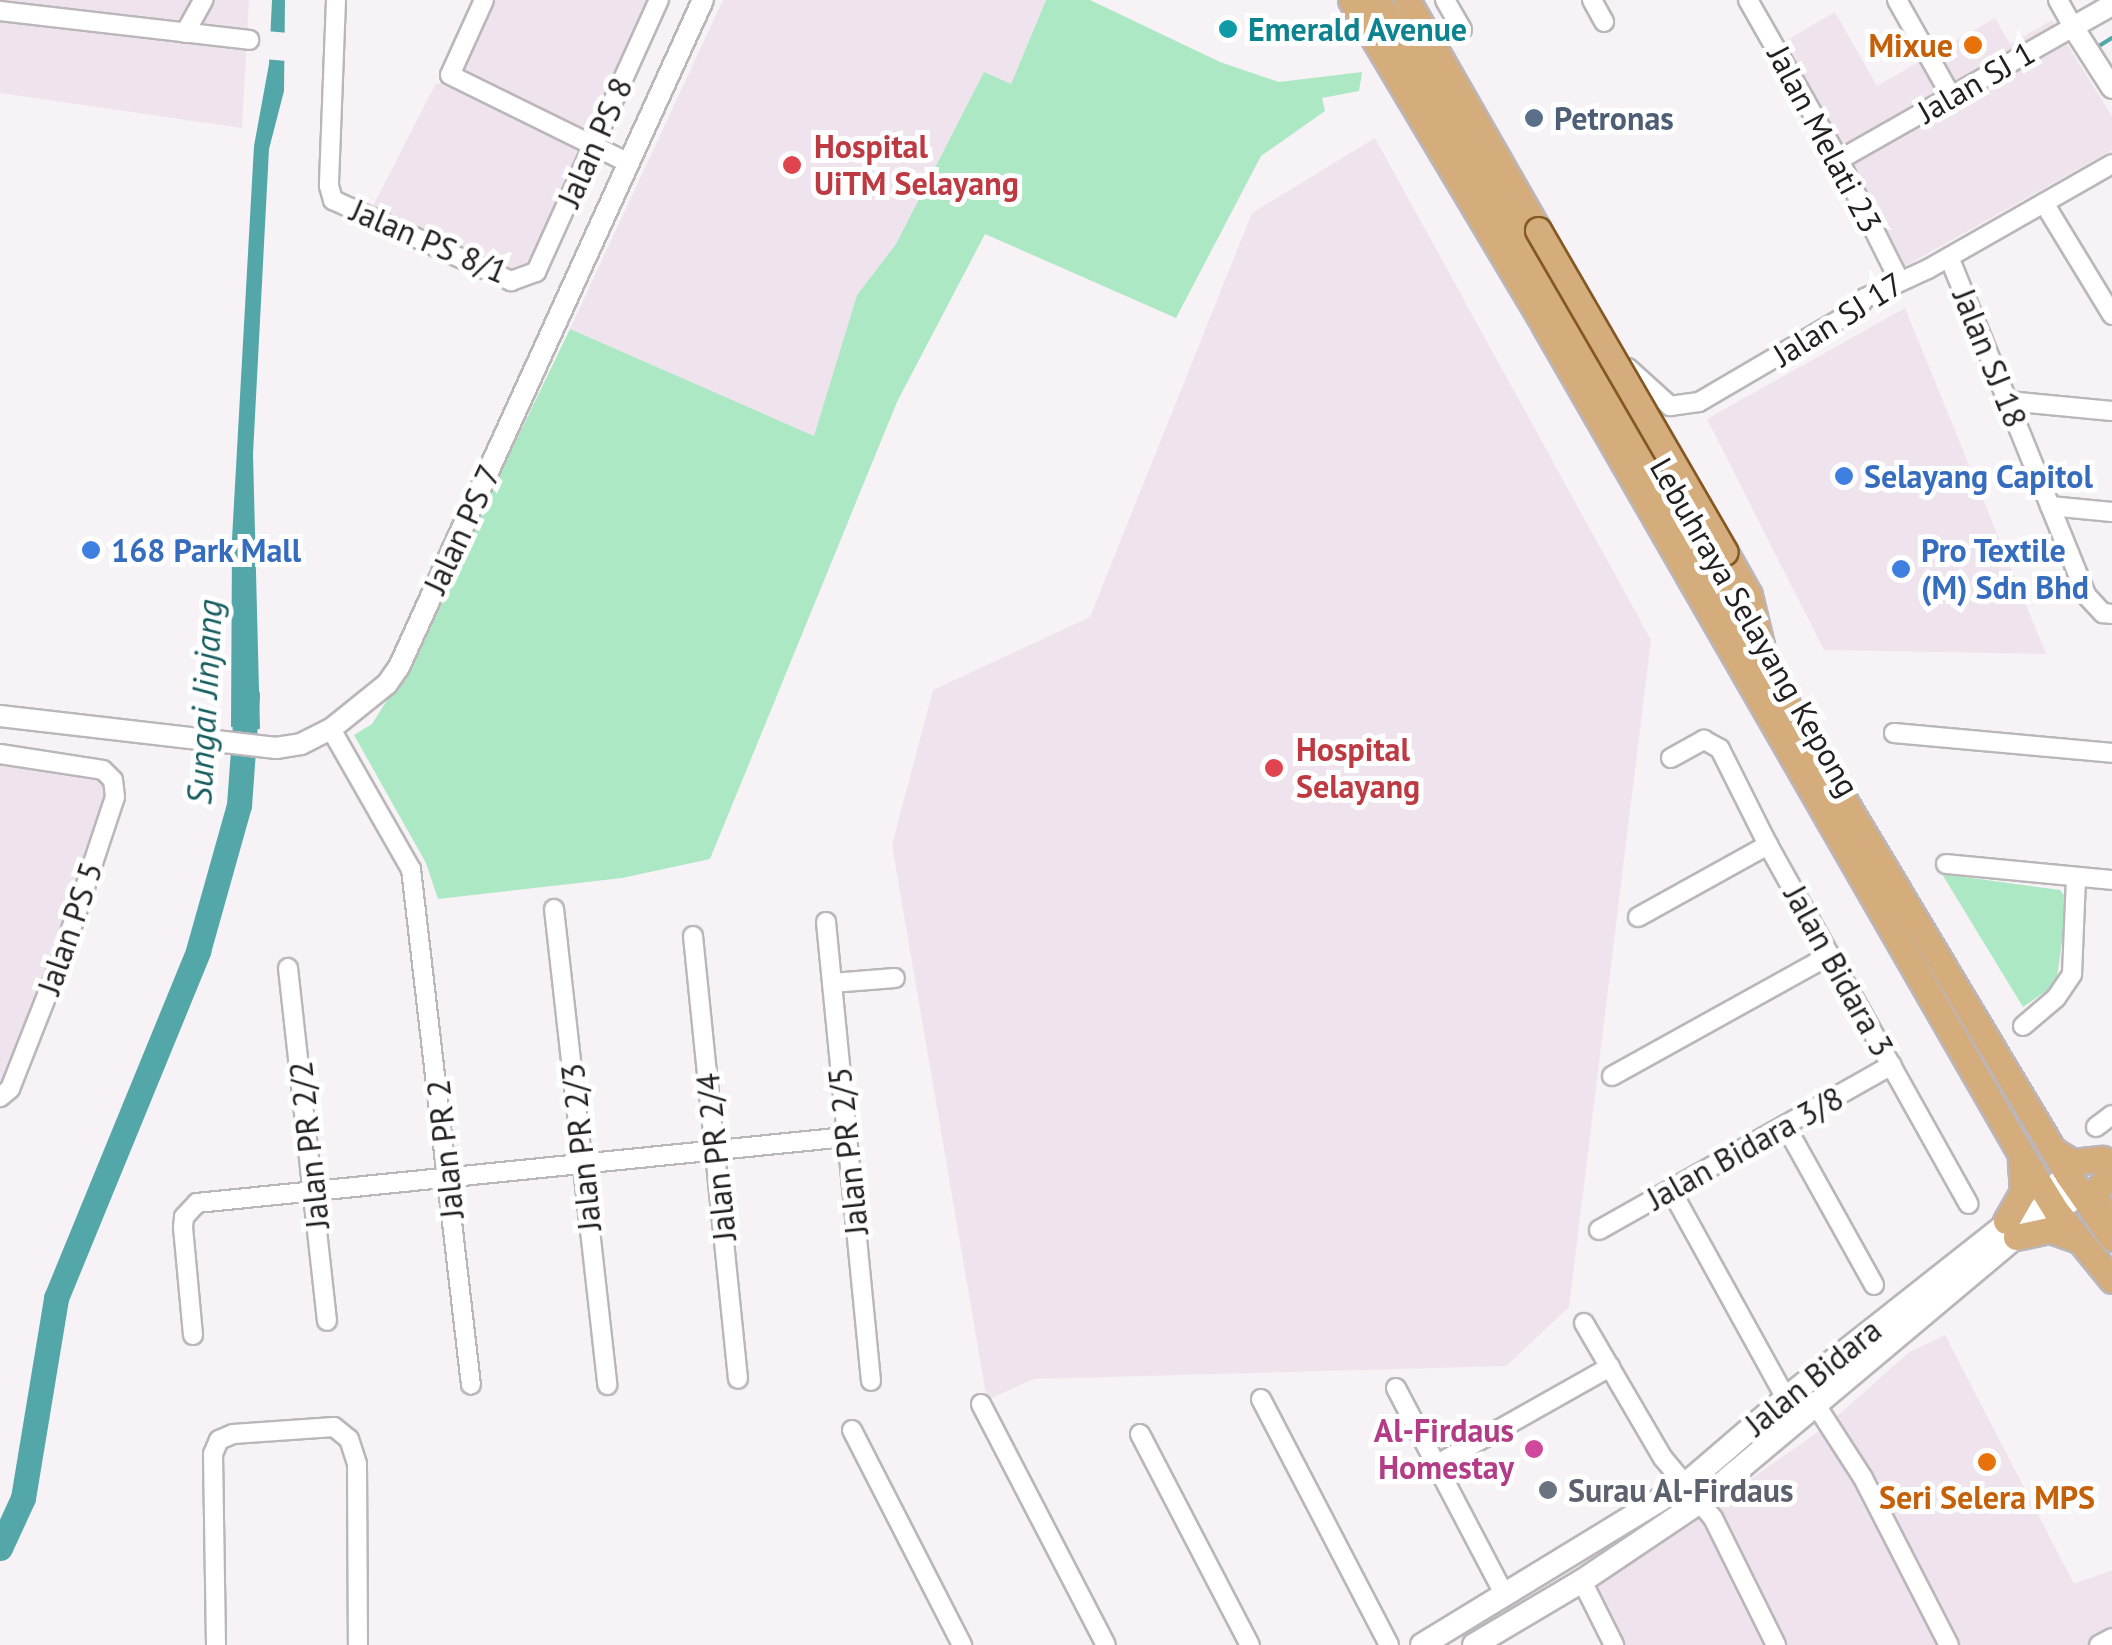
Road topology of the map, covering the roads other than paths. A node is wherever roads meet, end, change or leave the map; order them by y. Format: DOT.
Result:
graph roads {
  1 [pos="203,0"];
  2 [pos="336,0"];
  3 [pos="484,0"];
  4 [pos="659,0"];
  5 [pos="702,0"];
  6 [pos="1351,0"];
  7 [pos="1376,0"];
  8 [pos="1407,0"];
  9 [pos="1444,0"];
  10 [pos="1592,0"];
  11 [pos="1748,0"];
  12 [pos="1897,0"];
  13 [pos="2058,0"];
  14 [pos="2112,5"];
  15 [pos="42,8"];
  16 [pos="0,10"];
  17 [pos="1604,22"];
  18 [pos="2073,26"];
  19 [pos="1462,29"];
  20 [pos="185,33"];
  21 [pos="248,40"];
  22 [pos="2112,88"];
  23 [pos="1951,96"];
  24 [pos="592,147"];
  25 [pos="1839,160"];
  26 [pos="629,163"];
  27 [pos="2112,164"];
  28 [pos="2044,203"];
  29 [pos="1950,257"];
  30 [pos="526,280"];
  31 [pos="1899,280"];
  32 [pos="2112,315"];
  33 [pos="1574,332"];
  34 [pos="2008,401"];
  35 [pos="2112,411"];
  36 [pos="2050,506"];
  37 [pos="2112,512"];
  38 [pos="2112,614"];
  39 [pos="1762,663"];
  40 [pos="353,712"];
  41 [pos="0,716"];
  42 [pos="331,729"];
  43 [pos="1894,732"];
  44 [pos="300,744"];
  45 [pos="345,753"];
  46 [pos="2112,753"];
  47 [pos="0,754"];
  48 [pos="1670,758"];
  49 [pos="1768,845"];
  50 [pos="1946,864"];
  51 [pos="2076,877"];
  52 [pos="2112,880"];
  53 [pos="554,909"];
  54 [pos="1638,918"];
  55 [pos="826,922"];
  56 [pos="694,936"];
  57 [pos="1830,955"];
  58 [pos="288,968"];
  59 [pos="894,978"];
  60 [pos="832,984"];
  61 [pos="2023,1026"];
  62 [pos="1892,1065"];
  63 [pos="1612,1076"];
  64 [pos="5,1093"];
  65 [pos="2112,1116"];
  66 [pos="1785,1125"];
  67 [pos="2096,1127"];
  68 [pos="846,1137"];
  69 [pos="715,1150"];
  70 [pos="2054,1150"];
  71 [pos="2021,1154"];
  72 [pos="584,1164"];
  73 [pos="2109,1165"];
  74 [pos="449,1177"];
  75 [pos="2075,1185"];
  76 [pos="1671,1190"];
  77 [pos="315,1191"];
  78 [pos="2050,1201"];
  79 [pos="1970,1204"];
  80 [pos="2011,1228"];
  81 [pos="1599,1230"];
  82 [pos="2106,1230"];
  83 [pos="2076,1238"];
  84 [pos="2112,1280"];
  85 [pos="1874,1285"];
  86 [pos="327,1321"];
  87 [pos="1584,1323"];
  88 [pos="193,1335"];
  89 [pos="1610,1366"];
  90 [pos="738,1379"];
  91 [pos="871,1380"];
  92 [pos="471,1384"];
  93 [pos="607,1386"];
  94 [pos="1396,1388"];
  95 [pos="1786,1398"];
  96 [pos="1262,1399"];
  97 [pos="981,1404"];
  98 [pos="1817,1406"];
  99 [pos="852,1430"];
  100 [pos="1140,1434"];
  101 [pos="1436,1466"];
  102 [pos="1694,1492"];
  103 [pos="1582,1581"];
  104 [pos="1506,1596"];
  105 [pos="2112,1638"];
  106 [pos="1947,1644"];
  107 [pos="216,1645"];
  108 [pos="358,1645"];
  109 [pos="962,1645"];
  110 [pos="1106,1645"];
  111 [pos="1250,1645"];
  112 [pos="1389,1645"];
  113 [pos="1422,1645"];
  114 [pos="1474,1645"];
  115 [pos="1614,1645"];
  116 [pos="1776,1645"];
  117 [pos="2098,1645"];
  1 -- 20 [label="street"];
  2 -- 30 [label="street, Jalan PS 8/1"];
  3 -- 24 [label="street"];
  4 -- 24 [label="street, Jalan PS 8"];
  5 -- 26 [label="street, Jalan PS 7"];
  6 -- 71 [label="main road, Lebuhraya Selayang Kepong"];
  7 -- 33 [label="main road, Lebuhraya Selayang Kepong"];
  8 -- 39 [label="main road, bridge"];
  9 -- 19 [label="street"];
  10 -- 17 [label="street"];
  11 -- 25 [label="street, Jalan Melati 23"];
  12 -- 23 [label="street"];
  13 -- 18 [label="street"];
  14 -- 18 [label="street, Jalan SJ 1"];
  15 -- 16 [label="street"];
  15 -- 20 [label="street"];
  18 -- 22 [label="street"];
  18 -- 23 [label="street, Jalan SJ 1"];
  20 -- 21 [label="street"];
  23 -- 25 [label="street, Jalan SJ 1"];
  24 -- 26 [label="street"];
  24 -- 30 [label="street, Jalan PS 8"];
  25 -- 31 [label="street, Jalan Melati 23"];
  26 -- 40 [label="street, Jalan PS 7"];
  27 -- 28 [label="street, Jalan SJ 17"];
  28 -- 29 [label="street, Jalan SJ 17"];
  28 -- 32 [label="street"];
  29 -- 31 [label="street, Jalan SJ 17"];
  29 -- 34 [label="street, Jalan SJ 18"];
  31 -- 33 [label="street, Jalan SJ 17"];
  33 -- 39 [label="main road, Lebuhraya Selayang Kepong"];
  34 -- 35 [label="street"];
  34 -- 36 [label="street, Jalan SJ 18"];
  36 -- 37 [label="street"];
  36 -- 38 [label="street, Jalan SJ 18"];
  39 -- 70 [label="main road, Lebuhraya Selayang Kepong"];
  40 -- 42 [label="street, Jalan PS 7"];
  40 -- 45 [label="street"];
  41 -- 44 [label="street, Jalan PS 7"];
  42 -- 44 [label="street, Jalan PS 7"];
  42 -- 45 [label="street, Jalan PR 2"];
  43 -- 46 [label="street"];
  44 -- 45 [label="street"];
  45 -- 74 [label="street, Jalan PR 2"];
  47 -- 64 [label="street, Jalan PS 5"];
  48 -- 49 [label="street, Jalan Bidara 3"];
  49 -- 54 [label="street"];
  49 -- 57 [label="street, Jalan Bidara 3"];
  50 -- 51 [label="street"];
  51 -- 52 [label="street"];
  51 -- 61 [label="street"];
  53 -- 72 [label="street, Jalan PR 2/3"];
  55 -- 60 [label="street, Jalan PR 2/5"];
  56 -- 69 [label="street, Jalan PR 2/4"];
  57 -- 62 [label="street, Jalan Bidara 3"];
  57 -- 63 [label="street"];
  58 -- 77 [label="street, Jalan PR 2/2"];
  59 -- 60 [label="street"];
  60 -- 68 [label="street, Jalan PR 2/5"];
  62 -- 66 [label="street, Jalan Bidara 3/8"];
  62 -- 79 [label="street, Jalan Bidara 3"];
  65 -- 67 [label="street"];
  66 -- 76 [label="street, Jalan Bidara 3/8"];
  66 -- 85 [label="street"];
  68 -- 69 [label="street"];
  68 -- 91 [label="street, Jalan PR 2/5"];
  69 -- 72 [label="street"];
  69 -- 90 [label="street, Jalan PR 2/4"];
  70 -- 73 [label="main road"];
  70 -- 75 [label="main road, Lebuhraya Selayang Kepong"];
  71 -- 78 [label="main road, Lebuhraya Selayang Kepong"];
  71 -- 80 [label="main road"];
  72 -- 74 [label="street"];
  72 -- 93 [label="street, Jalan PR 2/3"];
  73 -- 75 [label="street"];
  73 -- 82 [label="main road"];
  74 -- 77 [label="street"];
  74 -- 92 [label="street, Jalan PR 2"];
  75 -- 78 [label="main road, Jalan Bidara"];
  75 -- 82 [label="main road, Lebuhraya Selayang Kepong"];
  76 -- 81 [label="street, Jalan Bidara 3/8"];
  76 -- 95 [label="street"];
  77 -- 86 [label="street, Jalan PR 2/2"];
  77 -- 88 [label="street"];
  78 -- 80 [label="main road, Jalan Bidara"];
  78 -- 83 [label="main road, Lebuhraya Selayang Kepong"];
  80 -- 83 [label="main road"];
  80 -- 95 [label="main road, Jalan Bidara"];
  80 -- 98 [label="main road, Jalan Bidara"];
  83 -- 84 [label="main road, Lebuhraya Selayang Kepong"];
  87 -- 89 [label="street"];
  89 -- 101 [label="street"];
  89 -- 102 [label="street"];
  94 -- 101 [label="street"];
  95 -- 98 [label="street"];
  95 -- 102 [label="main road, Jalan Bidara"];
  96 -- 112 [label="street"];
  97 -- 110 [label="street"];
  98 -- 102 [label="main road, Jalan Bidara"];
  98 -- 106 [label="street"];
  99 -- 109 [label="street"];
  100 -- 111 [label="street"];
  101 -- 104 [label="street"];
  102 -- 103 [label="main road, Jalan Bidara"];
  102 -- 104 [label="main road, Jalan Bidara"];
  102 -- 116 [label="street"];
  103 -- 114 [label="main road, Jalan Bidara"];
  103 -- 115 [label="street"];
  104 -- 113 [label="main road, Jalan Bidara"];
  105 -- 117 [label="street"];
  107 -- 108 [label="street"];
}
